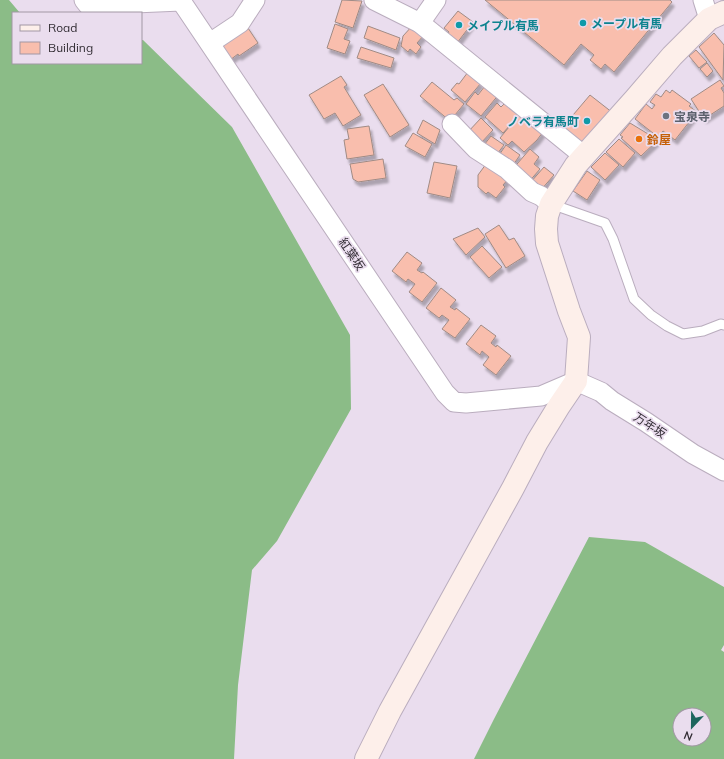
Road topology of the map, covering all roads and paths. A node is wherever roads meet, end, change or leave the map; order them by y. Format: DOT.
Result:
graph roads {
  1 [pos="84,0"];
  2 [pos="255,0"];
  3 [pos="374,0"];
  4 [pos="436,0"];
  5 [pos="181,1"];
  6 [pos="712,10"];
  7 [pos="420,23"];
  8 [pos="210,43"];
  9 [pos="452,124"];
  10 [pos="584,156"];
  11 [pos="551,204"];
  12 [pos="724,325"];
  13 [pos="576,381"];
  14 [pos="724,471"];
  15 [pos="366,759"];
  1 -- 5 [label="street"];
  2 -- 8 [label="street"];
  3 -- 7 [label="street"];
  4 -- 7 [label="street"];
  5 -- 8 [label="street, 紅葉坂"];
  6 -- 10 [label="street"];
  7 -- 10 [label="street"];
  8 -- 13 [label="street, 紅葉坂"];
  9 -- 11 [label="street"];
  10 -- 11 [label="street"];
  11 -- 12 [label="lane"];
  11 -- 13 [label="street"];
  13 -- 14 [label="street, 万年坂"];
  13 -- 15 [label="street"];
}
